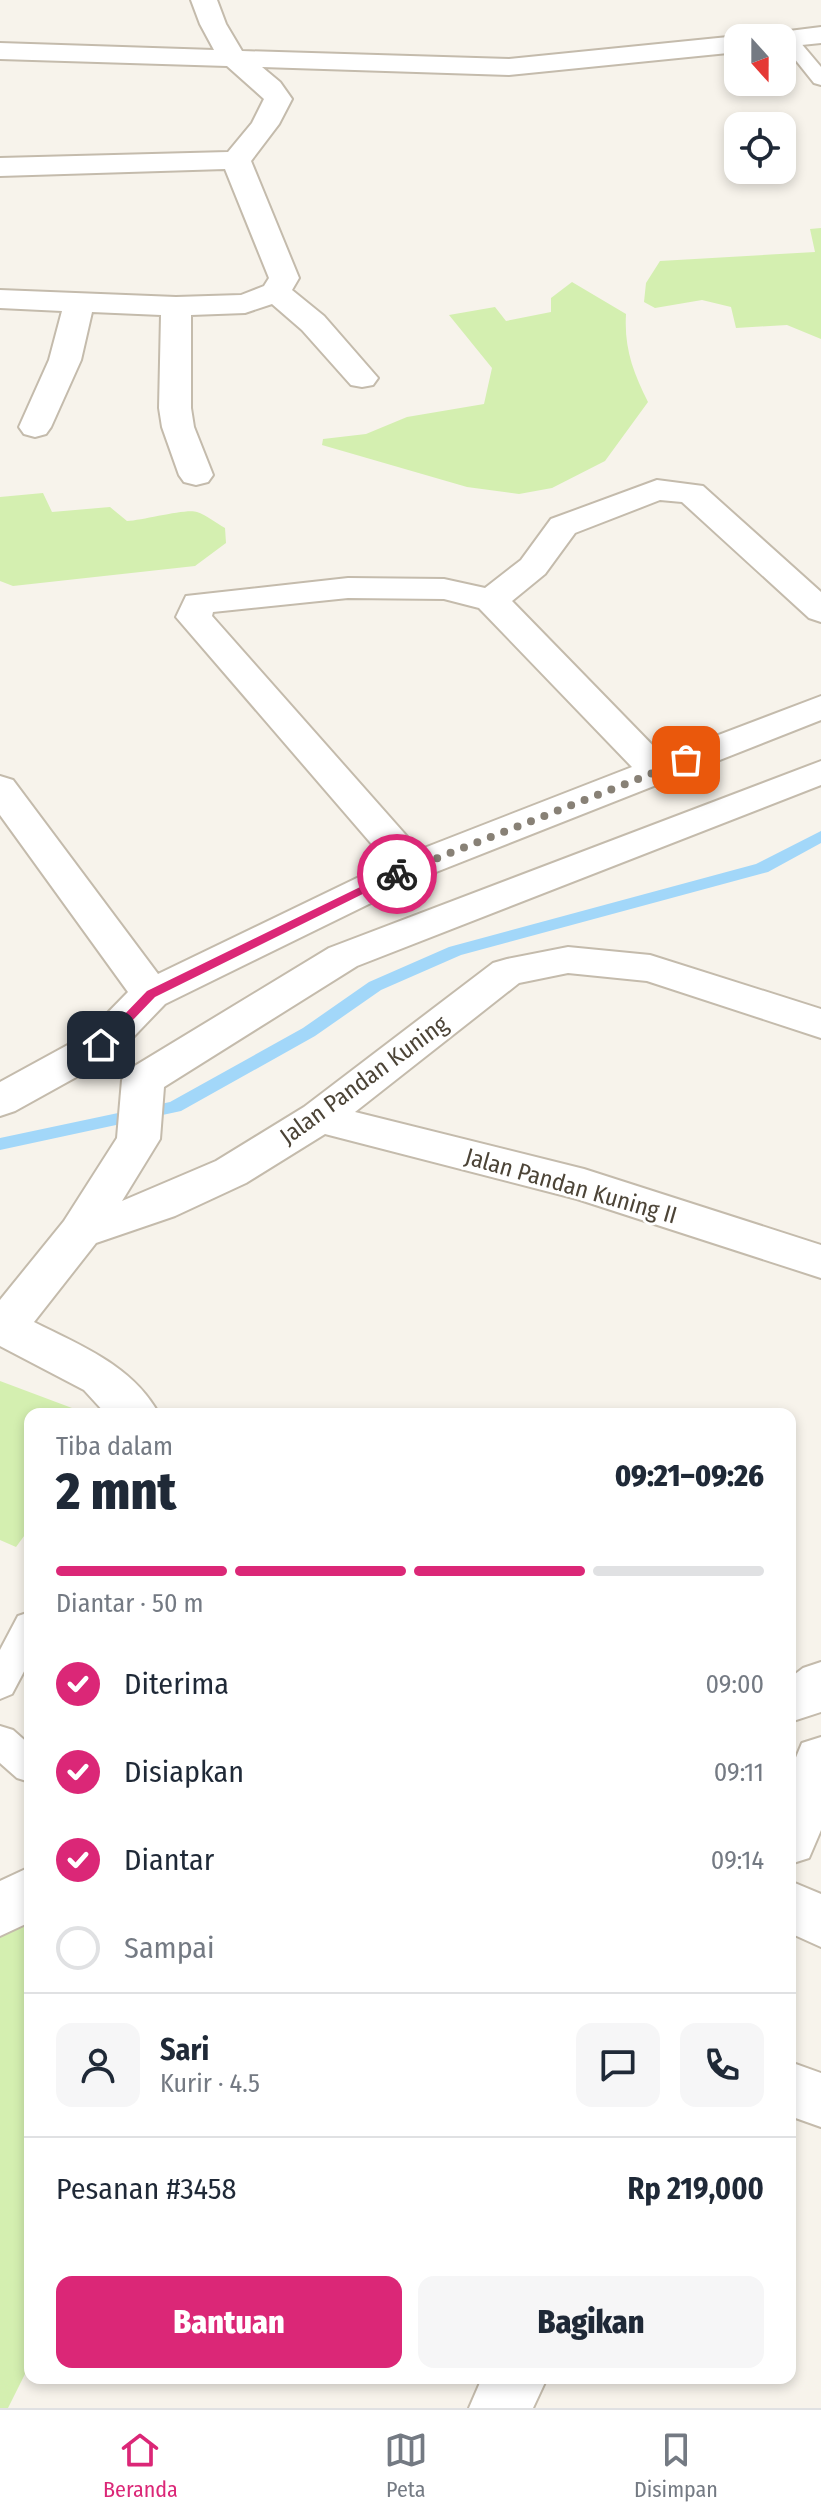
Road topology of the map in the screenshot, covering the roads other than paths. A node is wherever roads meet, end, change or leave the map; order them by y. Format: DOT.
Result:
graph roads {
  1 [pos="204,0"];
  2 [pos="821,35"];
  3 [pos="796,38"];
  4 [pos="724,45"];
  5 [pos="0,51"];
  6 [pos="796,51"];
  7 [pos="235,59"];
  8 [pos="821,79"];
  9 [pos="236,160"];
  10 [pos="0,167"];
  11 [pos="276,292"];
  12 [pos="0,299"];
  13 [pos="79,302"];
  14 [pos="176,306"];
  15 [pos="362,378"];
  16 [pos="35,427"];
  17 [pos="196,475"];
  18 [pos="491,600"];
  19 [pos="821,611"];
  20 [pos="821,707"];
  21 [pos="742,738"];
  22 [pos="657,771"];
  23 [pos="808,778"];
  24 [pos="0,788"];
  25 [pos="412,867"];
  26 [pos="151,994"];
  27 [pos="821,1024"];
  28 [pos="0,1101"];
  29 [pos="319,1118"];
  30 [pos="80,1232"];
  31 [pos="821,1262"];
  32 [pos="3,1326"];
  33 [pos="129,1408"];
  34 [pos="24,1638"];
  35 [pos="821,1683"];
  36 [pos="0,1684"];
  37 [pos="796,1698"];
  38 [pos="0,1741"];
  39 [pos="821,1759"];
  40 [pos="24,1762"];
  41 [pos="796,1825"];
  42 [pos="24,1895"];
  43 [pos="796,1908"];
  44 [pos="0,1912"];
  45 [pos="821,1922"];
  46 [pos="796,2091"];
  47 [pos="821,2100"];
  48 [pos="513,2384"];
  49 [pos="500,2408"];
  1 -- 7 [label="street"];
  2 -- 3 [label="street"];
  4 -- 7 [label="street"];
  5 -- 7 [label="street"];
  6 -- 8 [label="lane"];
  7 -- 9 [label="street"];
  9 -- 10 [label="street"];
  9 -- 11 [label="street"];
  11 -- 14 [label="street"];
  11 -- 15 [label="street"];
  12 -- 13 [label="street"];
  13 -- 14 [label="street"];
  13 -- 16 [label="street"];
  14 -- 17 [label="street"];
  18 -- 19 [label="street"];
  18 -- 22 [label="street"];
  18 -- 25 [label="street"];
  20 -- 21 [label="street"];
  21 -- 22 [label="street"];
  21 -- 23 [label="street"];
  22 -- 25 [label="street"];
  23 -- 30 [label="street"];
  24 -- 26 [label="street"];
  25 -- 26 [label="street"];
  26 -- 28 [label="street"];
  27 -- 29 [label="street, Jalan Pandan Kuning"];
  29 -- 30 [label="street, Jalan Pandan Kuning"];
  29 -- 31 [label="street, Jalan Pandan Kuning II"];
  30 -- 32 [label="street"];
  32 -- 33 [label="street"];
  34 -- 36 [label="lane"];
  35 -- 37 [label="street"];
  38 -- 40 [label="lane"];
  39 -- 41 [label="street"];
  42 -- 44 [label="street"];
  43 -- 45 [label="street"];
  46 -- 47 [label="street"];
  48 -- 49 [label="street"];
}
